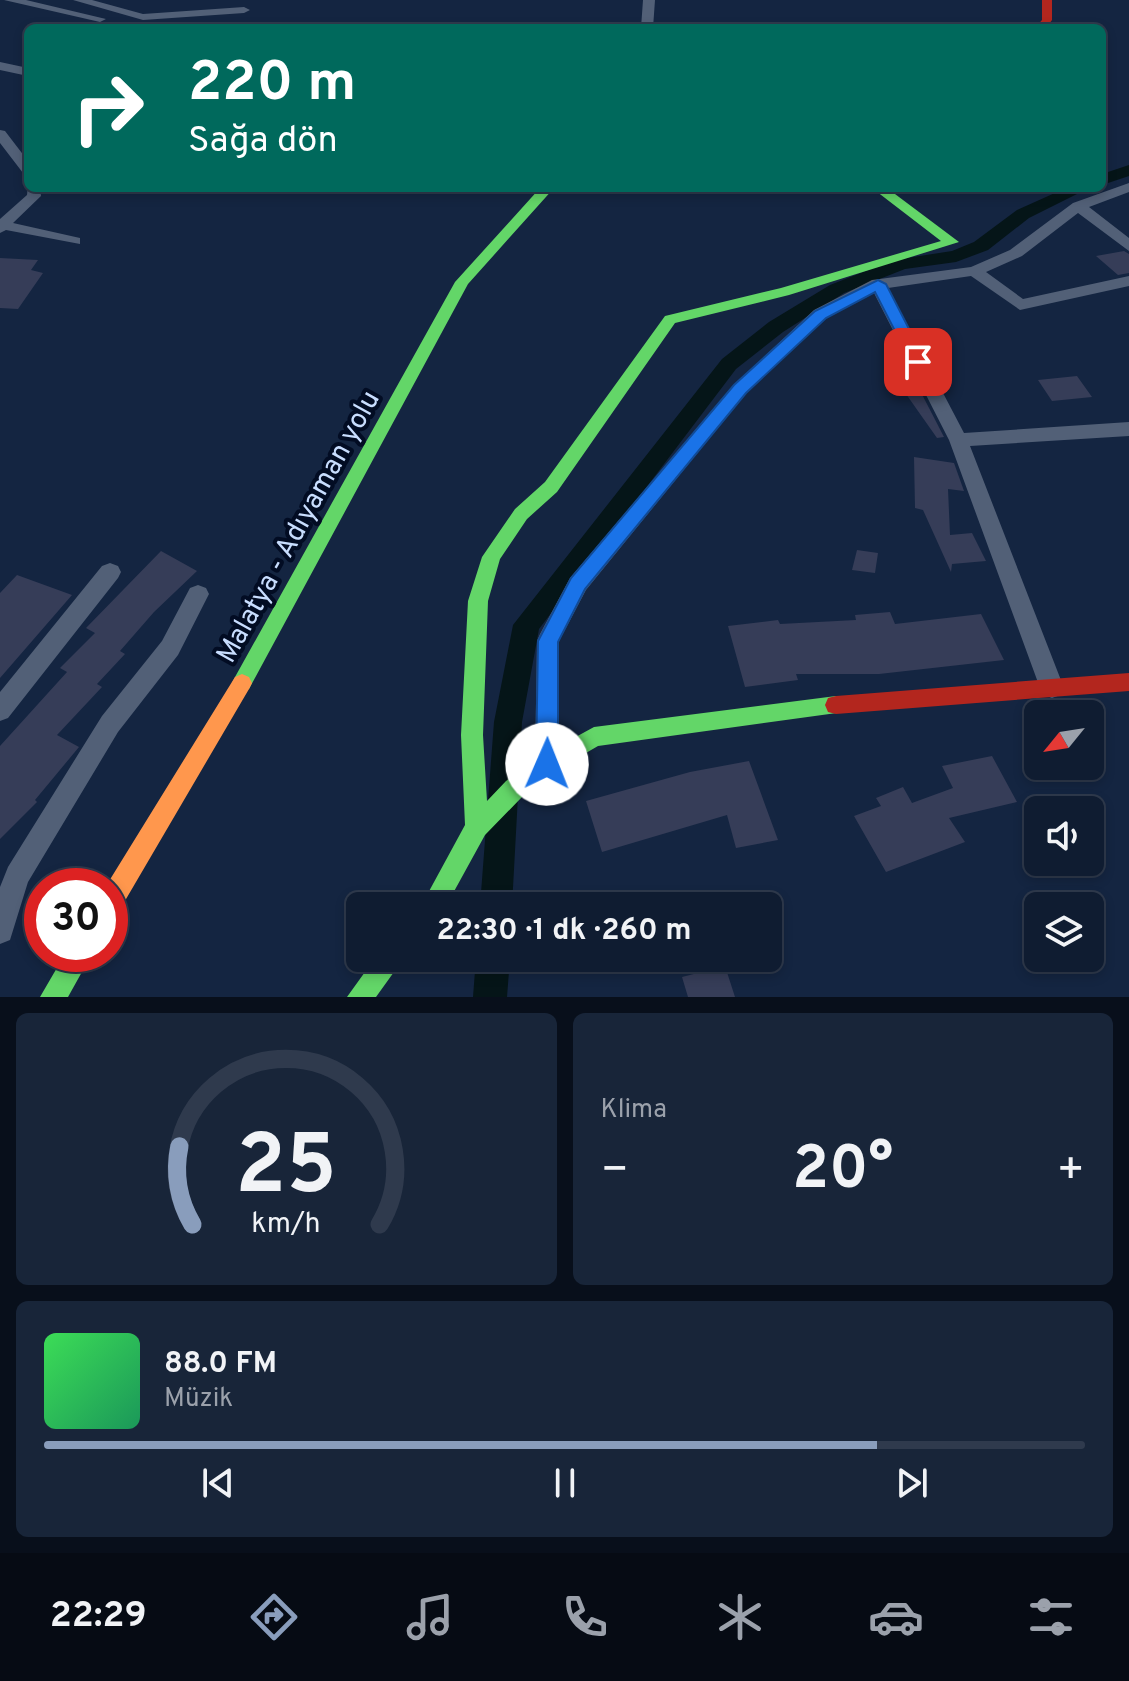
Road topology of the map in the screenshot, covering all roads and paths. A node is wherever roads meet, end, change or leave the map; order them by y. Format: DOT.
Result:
graph roads {
  1 [pos="10,0"];
  2 [pos="79,0"];
  3 [pos="649,0"];
  4 [pos="1047,0"];
  5 [pos="244,10"];
  6 [pos="134,24"];
  7 [pos="647,24"];
  8 [pos="1044,24"];
  9 [pos="0,66"];
  10 [pos="24,71"];
  11 [pos="0,134"];
  12 [pos="5,146"];
  13 [pos="24,166"];
  14 [pos="1129,187"];
  15 [pos="34,192"];
  16 [pos="543,192"];
  17 [pos="884,192"];
  18 [pos="1078,206"];
  19 [pos="1,226"];
  20 [pos="75,241"];
  21 [pos="1129,246"];
  22 [pos="974,271"];
  23 [pos="1129,281"];
  24 [pos="878,284"];
  25 [pos="1129,429"];
  26 [pos="958,440"];
  27 [pos="110,572"];
  28 [pos="198,594"];
  29 [pos="1129,682"];
  30 [pos="1052,688"];
  31 [pos="0,710"];
  32 [pos="547,764"];
  33 [pos="482,822"];
  34 [pos="128,872"];
  35 [pos="441,892"];
  36 [pos="0,930"];
  37 [pos="68,972"];
  38 [pos="380,972"];
  39 [pos="53,997"];
  40 [pos="360,997"];
  1 -- 6 [label="street"];
  2 -- 5 [label="street"];
  3 -- 7 [label="street"];
  4 -- 8 [label="main road"];
  9 -- 10 [label="street"];
  11 -- 12 [label="street"];
  12 -- 13 [label="street"];
  14 -- 18 [label="street"];
  15 -- 19 [label="street"];
  16 -- 34 [label="main road, Malatya - Adıyaman yolu"];
  17 -- 33 [label="main road"];
  18 -- 21 [label="street"];
  18 -- 22 [label="street"];
  19 -- 20 [label="street"];
  22 -- 23 [label="street"];
  22 -- 24 [label="street"];
  24 -- 26 [label="street"];
  24 -- 32 [label="street"];
  25 -- 26 [label="street"];
  26 -- 30 [label="street"];
  27 -- 31 [label="street"];
  28 -- 36 [label="street"];
  29 -- 30 [label="main road"];
  30 -- 32 [label="main road"];
  32 -- 33 [label="main road"];
  33 -- 35 [label="main road"];
  37 -- 39 [label="main road"];
  38 -- 40 [label="main road"];
}
